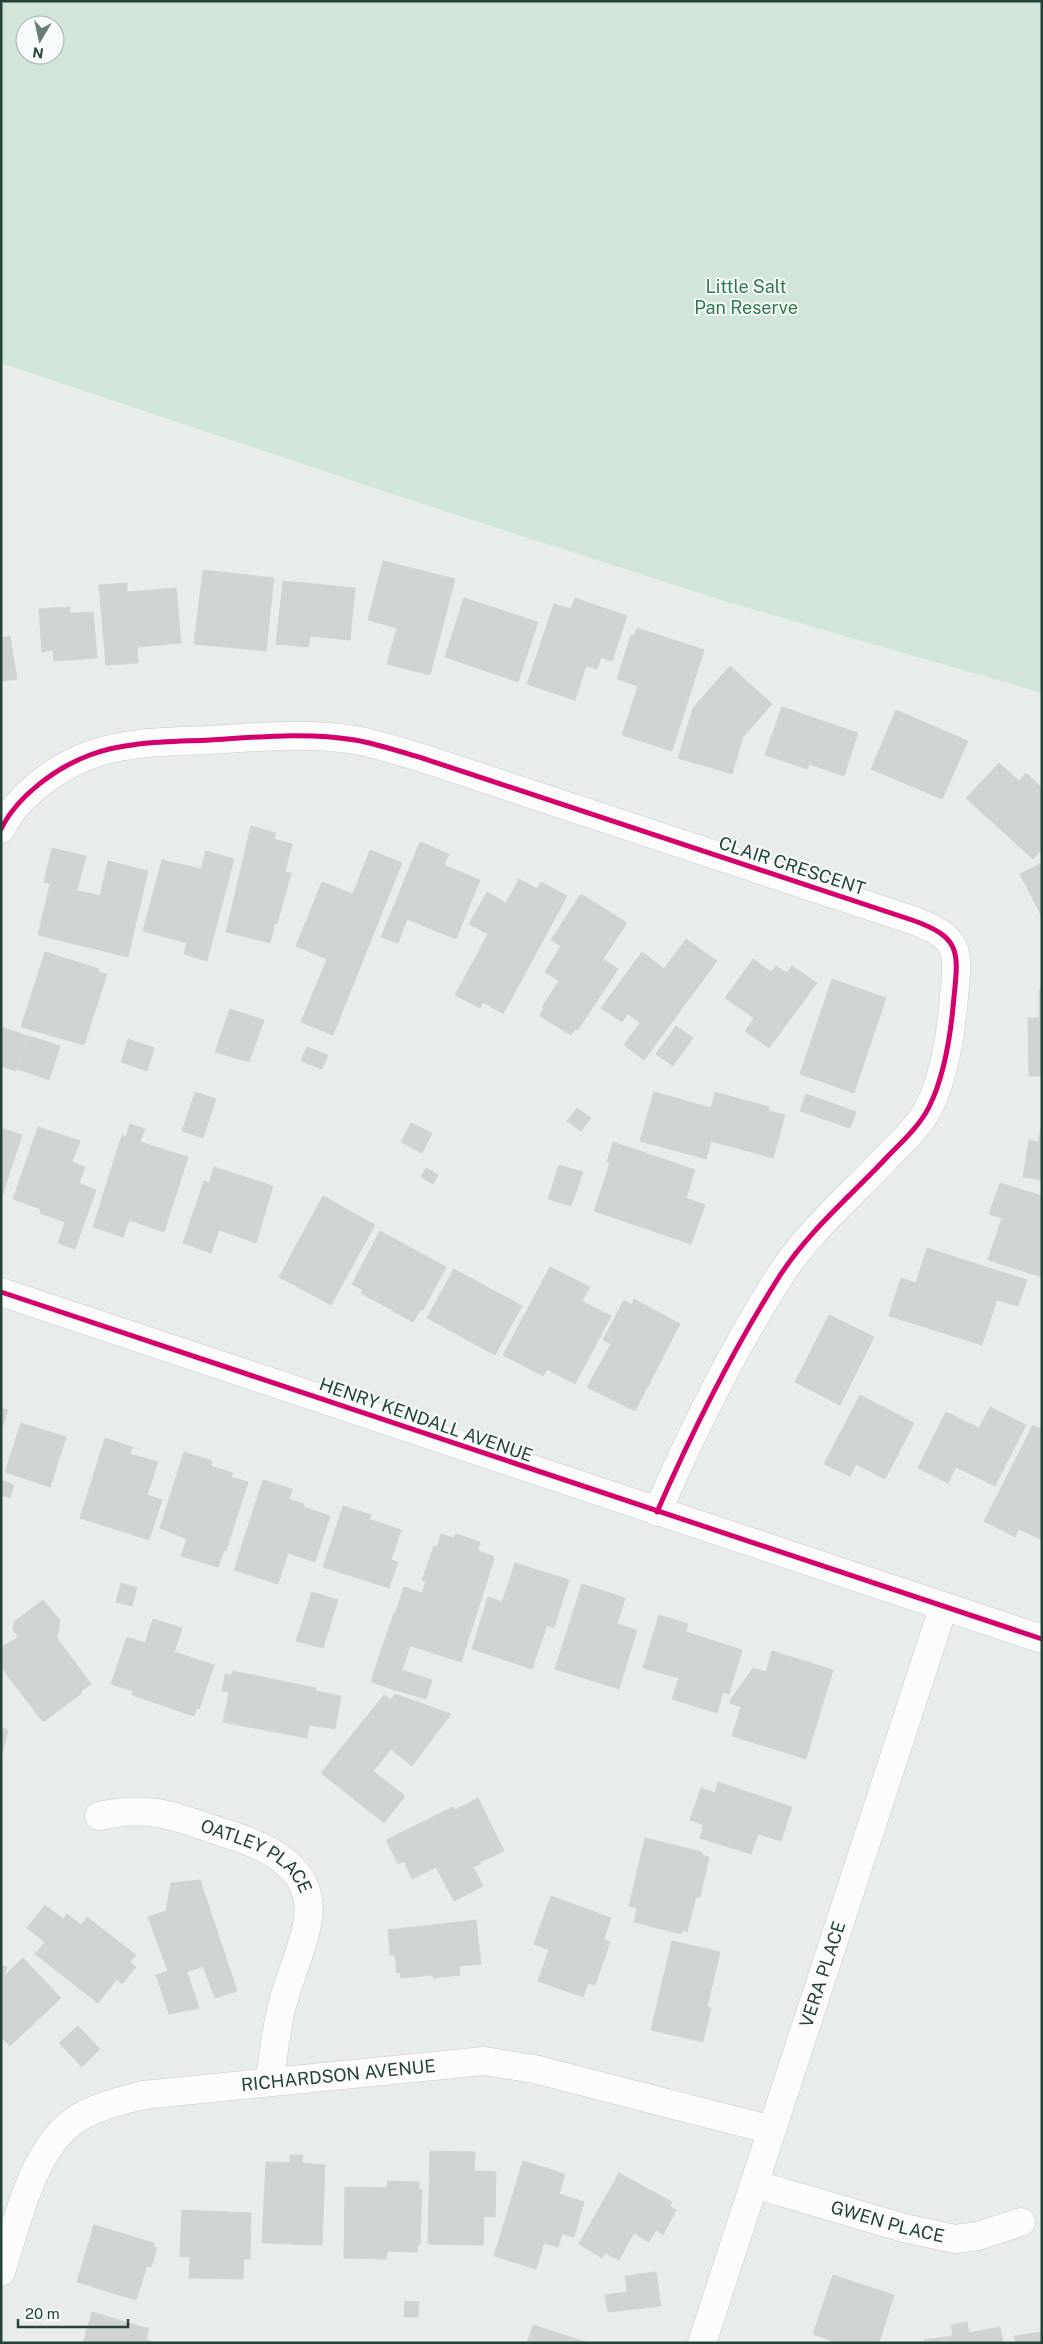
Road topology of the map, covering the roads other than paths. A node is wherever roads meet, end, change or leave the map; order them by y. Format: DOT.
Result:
graph roads {
  1 [pos="1,829"];
  2 [pos="1,1292"];
  3 [pos="657,1512"];
  4 [pos="942,1608"];
  5 [pos="1042,1639"];
  6 [pos="99,1816"];
  7 [pos="270,2081"];
  8 [pos="772,2130"];
  9 [pos="754,2184"];
  10 [pos="1021,2222"];
  11 [pos="1,2272"];
  12 [pos="702,2343"];
  1 -- 3 [label="street, CLAIR CRESCENT"];
  2 -- 3 [label="street, HENRY KENDALL AVENUE"];
  3 -- 4 [label="street, HENRY KENDALL AVENUE"];
  4 -- 5 [label="street, HENRY KENDALL AVENUE"];
  4 -- 8 [label="street, VERA PLACE"];
  6 -- 7 [label="street, OATLEY PLACE"];
  7 -- 8 [label="street, RICHARDSON AVENUE"];
  7 -- 11 [label="street, RICHARDSON AVENUE"];
  8 -- 9 [label="street, VERA PLACE"];
  9 -- 10 [label="street, GWEN PLACE"];
  9 -- 12 [label="street, VERA PLACE"];
}
